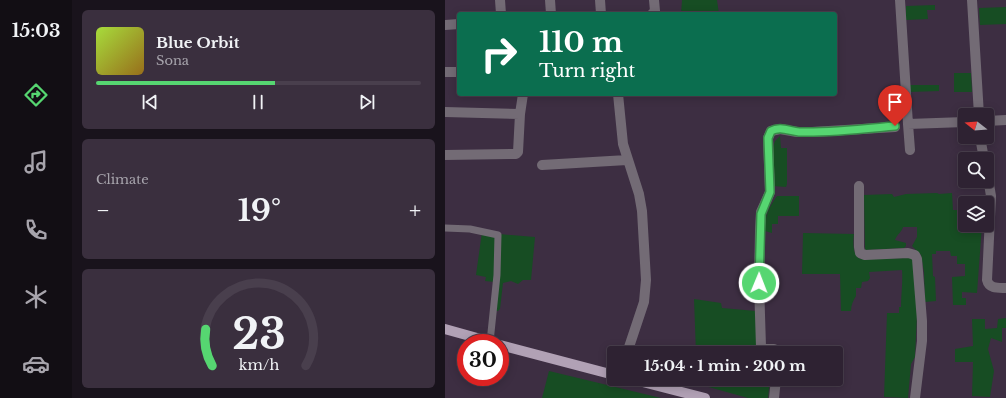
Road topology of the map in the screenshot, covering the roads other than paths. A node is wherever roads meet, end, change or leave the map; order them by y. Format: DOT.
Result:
graph roads {
  1 [pos="500,0"];
  2 [pos="550,0"];
  3 [pos="600,0"];
  4 [pos="654,0"];
  5 [pos="900,0"];
  6 [pos="972,0"];
  7 [pos="501,12"];
  8 [pos="551,12"];
  9 [pos="601,12"];
  10 [pos="654,12"];
  11 [pos="457,24"];
  12 [pos="445,25"];
  13 [pos="445,72"];
  14 [pos="457,72"];
  15 [pos="523,96"];
  16 [pos="617,96"];
  17 [pos="979,108"];
  18 [pos="445,112"];
  19 [pos="520,114"];
  20 [pos="1006,120"];
  21 [pos="994,121"];
  22 [pos="958,122"];
  23 [pos="908,124"];
  24 [pos="895,126"];
  25 [pos="910,150"];
  26 [pos="445,155"];
  27 [pos="627,160"];
  28 [pos="542,165"];
  29 [pos="859,186"];
  30 [pos="990,188"];
  31 [pos="445,228"];
  32 [pos="1006,288"];
  33 [pos="445,328"];
  34 [pos="465,334"];
  35 [pos="493,334"];
  36 [pos="509,346"];
  37 [pos="629,346"];
  38 [pos="761,346"];
  39 [pos="607,373"];
  40 [pos="658,386"];
  41 [pos="775,386"];
  42 [pos="705,398"];
  43 [pos="774,398"];
  44 [pos="915,398"];
  1 -- 7 [label="street"];
  2 -- 8 [label="street"];
  3 -- 9 [label="street"];
  4 -- 10 [label="street"];
  5 -- 23 [label="street"];
  6 -- 17 [label="street"];
  11 -- 12 [label="street"];
  13 -- 14 [label="street"];
  15 -- 19 [label="street"];
  16 -- 27 [label="street"];
  18 -- 19 [label="street"];
  19 -- 26 [label="street"];
  20 -- 21 [label="street"];
  22 -- 23 [label="street"];
  23 -- 25 [label="street"];
  24 -- 38 [label="street"];
  27 -- 28 [label="street"];
  27 -- 37 [label="street"];
  29 -- 44 [label="street"];
  30 -- 32 [label="street"];
  31 -- 35 [label="street"];
  33 -- 34 [label="main road"];
  36 -- 39 [label="main road"];
  40 -- 42 [label="main road"];
  41 -- 43 [label="street"];
}
